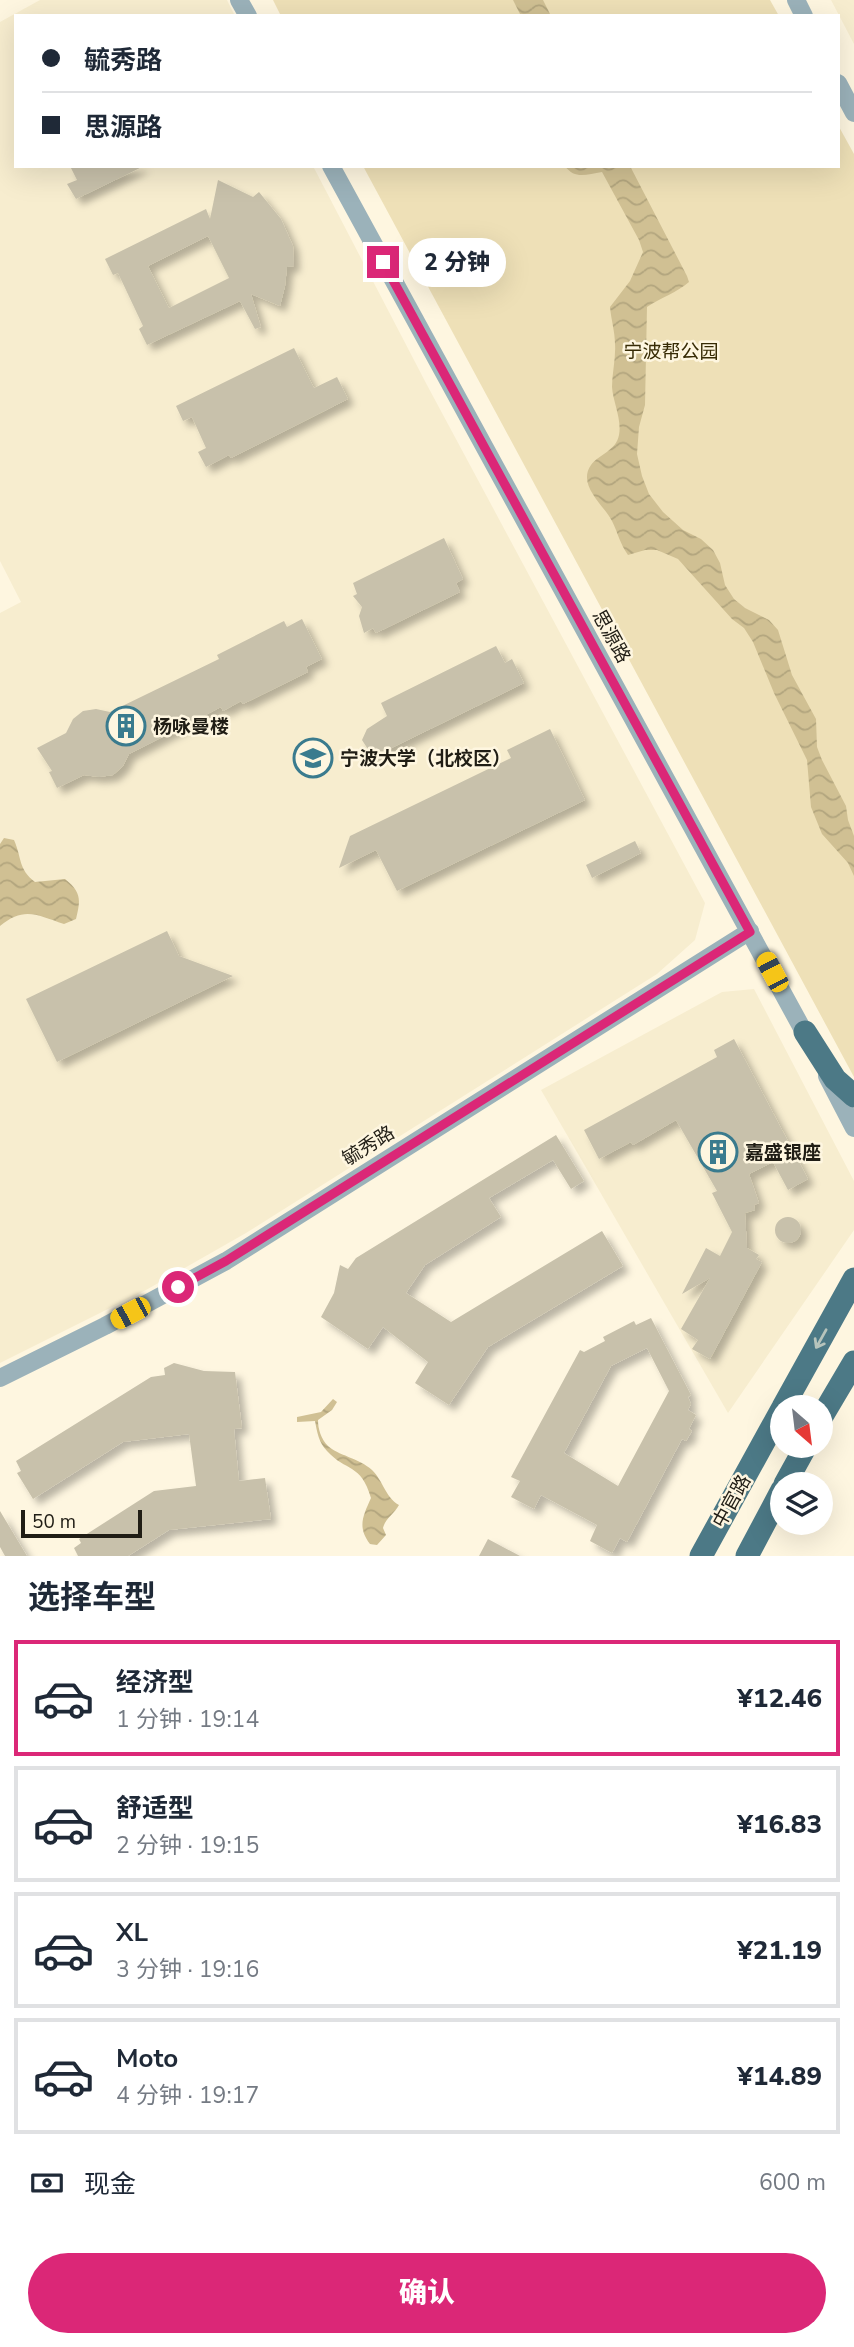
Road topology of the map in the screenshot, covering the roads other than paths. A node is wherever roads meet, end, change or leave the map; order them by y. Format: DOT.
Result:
graph roads {
  1 [pos="840,87"];
  2 [pos="854,113"];
  3 [pos="332,168"];
  4 [pos="750,932"];
  5 [pos="804,1032"];
  6 [pos="854,1096"];
  7 [pos="854,1129"];
  8 [pos="854,1279"];
  9 [pos="854,1362"];
  10 [pos="0,1378"];
  11 [pos="790,1395"];
  12 [pos="854,1396"];
  13 [pos="833,1400"];
  14 [pos="833,1412"];
  15 [pos="770,1431"];
  16 [pos="770,1513"];
  17 [pos="701,1556"];
  18 [pos="747,1556"];
  1 -- 2 [label="street"];
  3 -- 4 [label="street, 思源路"];
  4 -- 5 [label="street, 思源路"];
  4 -- 10 [label="street, 毓秀路"];
  5 -- 6 [label="main road"];
  5 -- 7 [label="street, 思源路"];
  8 -- 11 [label="main road, 中官路, one-way"];
  9 -- 13 [label="main road"];
  12 -- 14 [label="main road"];
  15 -- 17 [label="main road, 中官路"];
  16 -- 18 [label="main road, 中官路"];
}
